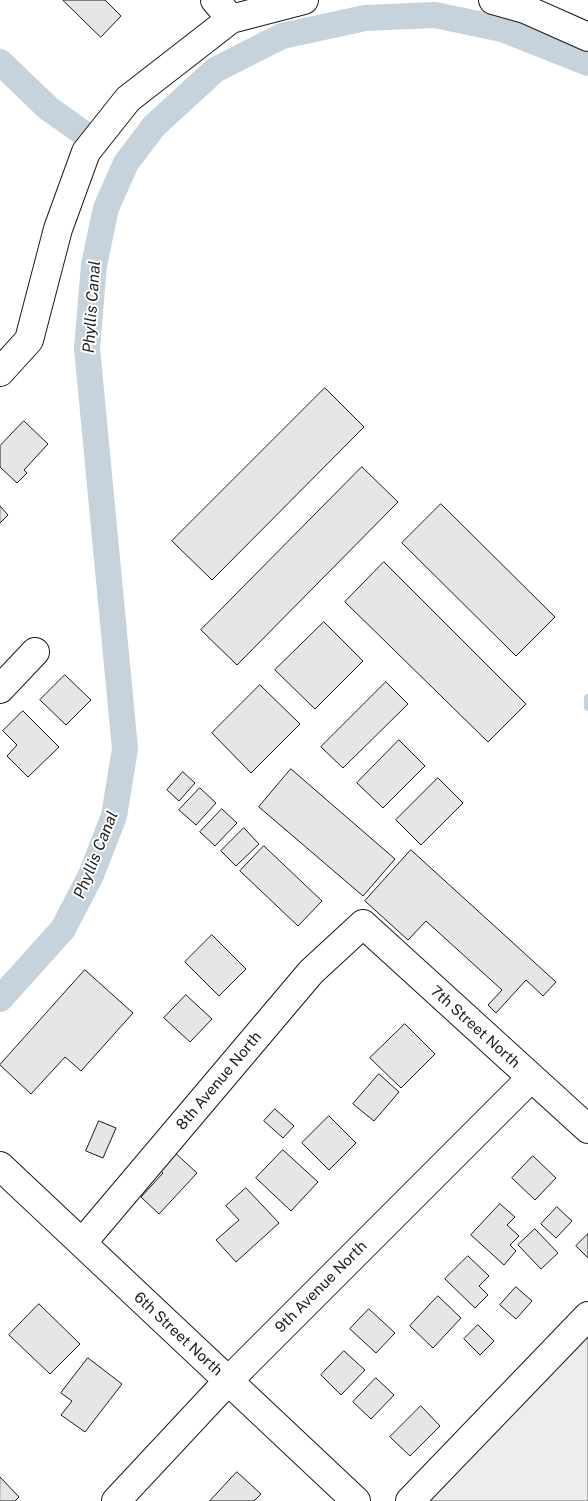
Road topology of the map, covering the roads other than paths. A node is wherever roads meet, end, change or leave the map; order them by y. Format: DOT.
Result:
graph roads {
  1 [pos="304,0"];
  2 [pos="493,0"];
  3 [pos="223,9"];
  4 [pos="588,37"];
  5 [pos="0,372"];
  6 [pos="35,652"];
  7 [pos="0,689"];
  8 [pos="363,924"];
  9 [pos="531,1078"];
  10 [pos="588,1129"];
  11 [pos="0,1166"];
  12 [pos="82,1243"];
  13 [pos="588,1316"];
  14 [pos="228,1380"];
  15 [pos="116,1501"];
  16 [pos="356,1501"];
  17 [pos="410,1501"];
  1 -- 3 [label="street"];
  2 -- 4 [label="street"];
  3 -- 5 [label="street"];
  6 -- 7 [label="street"];
  8 -- 9 [label="street, 7th Street North"];
  8 -- 12 [label="street, 8th Avenue North"];
  9 -- 10 [label="street, 7th Street North"];
  9 -- 14 [label="street, 9th Avenue North"];
  11 -- 12 [label="street, 6th Street North"];
  12 -- 14 [label="street, 6th Street North"];
  13 -- 17 [label="street"];
  14 -- 15 [label="street, 9th Avenue North"];
  14 -- 16 [label="street, 6th Street North"];
}
